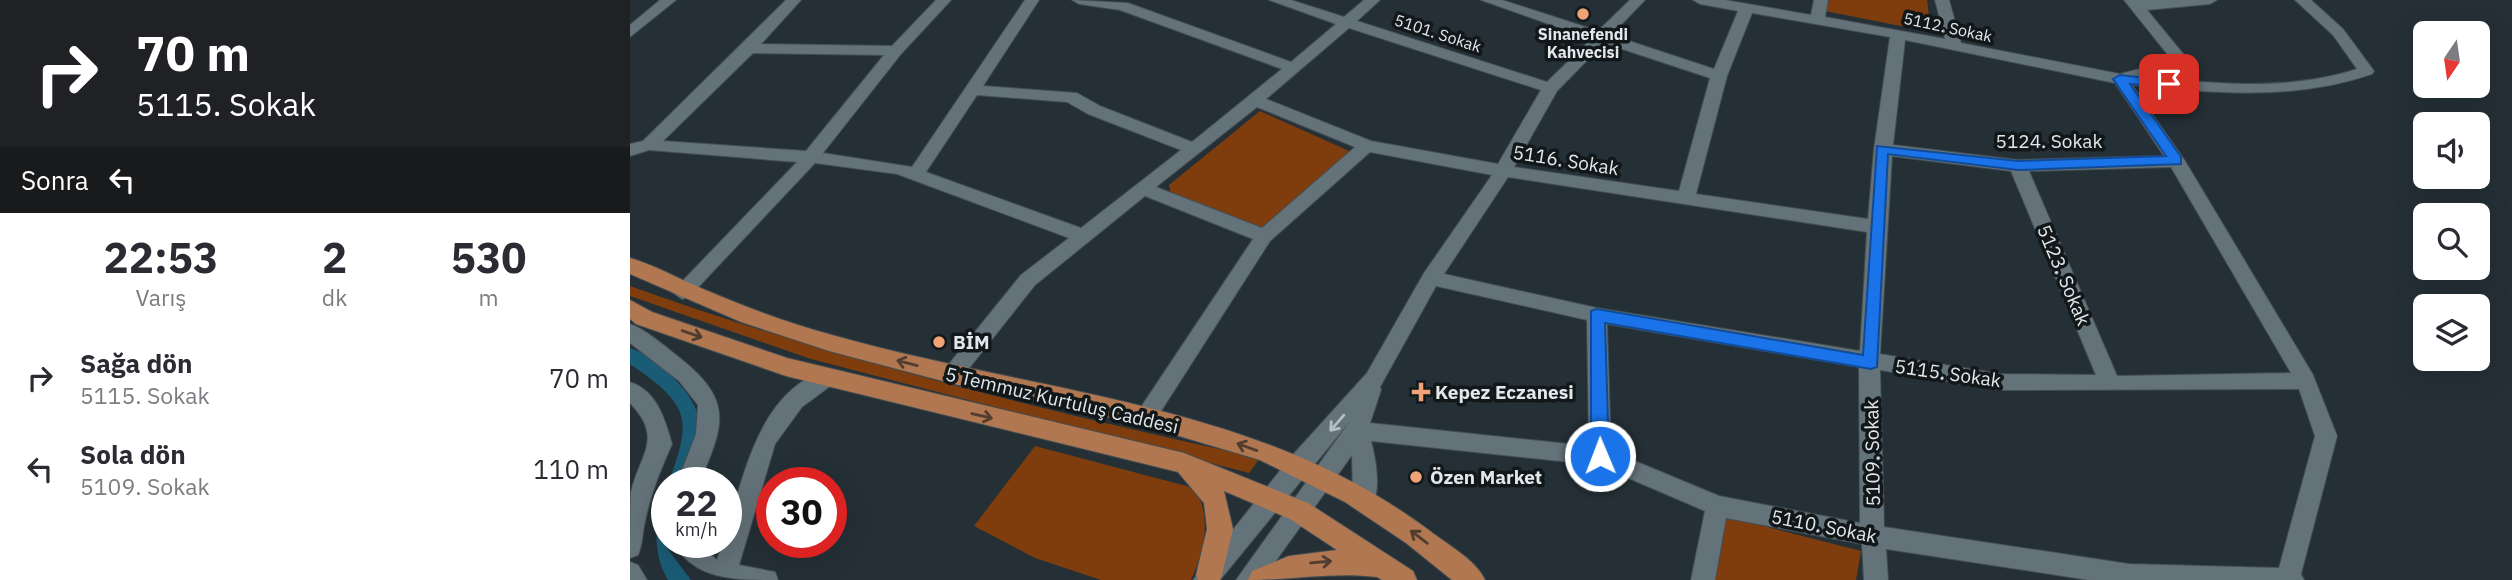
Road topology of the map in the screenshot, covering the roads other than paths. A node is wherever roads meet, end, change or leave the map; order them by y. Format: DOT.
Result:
graph roads {
  1 [pos="670,0"];
  2 [pos="793,0"];
  3 [pos="944,0"];
  4 [pos="1032,0"];
  5 [pos="1079,0"];
  6 [pos="1277,0"];
  7 [pos="1373,0"];
  8 [pos="1488,0"];
  9 [pos="1638,0"];
  10 [pos="1700,0"];
  11 [pos="1821,0"];
  12 [pos="1942,0"];
  13 [pos="2210,0"];
  14 [pos="2302,0"];
  15 [pos="2134,3"];
  16 [pos="1746,9"];
  17 [pos="1816,21"];
  18 [pos="1347,22"];
  19 [pos="630,33"];
  20 [pos="1898,34"];
  21 [pos="1602,35"];
  22 [pos="1954,46"];
  23 [pos="749,48"];
  24 [pos="896,51"];
  25 [pos="1291,67"];
  26 [pos="1719,76"];
  27 [pos="2113,78"];
  28 [pos="1550,88"];
  29 [pos="975,90"];
  30 [pos="1255,100"];
  31 [pos="649,145"];
  32 [pos="1367,146"];
  33 [pos="1192,148"];
  34 [pos="1882,149"];
  35 [pos="630,150"];
  36 [pos="811,157"];
  37 [pos="2176,161"];
  38 [pos="2018,166"];
  39 [pos="1503,172"];
  40 [pos="916,174"];
  41 [pos="1143,189"];
  42 [pos="1685,200"];
  43 [pos="1878,227"];
  44 [pos="1083,236"];
  45 [pos="1264,236"];
  46 [pos="630,265"];
  47 [pos="1431,278"];
  48 [pos="682,292"];
  49 [pos="630,308"];
  50 [pos="1597,315"];
  51 [pos="630,332"];
  52 [pos="1871,363"];
  53 [pos="952,375"];
  54 [pos="826,378"];
  55 [pos="1374,379"];
  56 [pos="2306,381"];
  57 [pos="2109,384"];
  58 [pos="630,390"];
  59 [pos="1146,416"];
  60 [pos="1361,431"];
  61 [pos="1600,456"];
  62 [pos="1184,464"];
  63 [pos="1298,465"];
  64 [pos="694,467"];
  65 [pos="1325,478"];
  66 [pos="1270,499"];
  67 [pos="1364,500"];
  68 [pos="1717,506"];
  69 [pos="1299,511"];
  70 [pos="1872,536"];
  71 [pos="630,547"];
  72 [pos="697,558"];
  73 [pos="723,572"];
  74 [pos="630,573"];
  75 [pos="1394,573"];
  76 [pos="1207,578"];
  77 [pos="2129,578"];
  78 [pos="2290,579"];
  79 [pos="635,580"];
  80 [pos="766,580"];
  81 [pos="1248,580"];
  82 [pos="1261,580"];
  83 [pos="1472,580"];
  84 [pos="1703,580"];
  85 [pos="1877,580"];
  1 -- 19 [label="street"];
  2 -- 23 [label="street"];
  3 -- 24 [label="street"];
  4 -- 29 [label="street"];
  5 -- 25 [label="street"];
  6 -- 18 [label="street, 5101. Sokak"];
  7 -- 18 [label="street"];
  8 -- 21 [label="street"];
  9 -- 21 [label="street"];
  10 -- 16 [label="street, 5112. Sokak"];
  11 -- 17 [label="street"];
  12 -- 22 [label="street"];
  13 -- 15 [label="street"];
  14 -- 27 [label="street, 5112. Sokak"];
  15 -- 27 [label="street"];
  16 -- 17 [label="street, 5112. Sokak"];
  16 -- 26 [label="street"];
  17 -- 20 [label="street, 5112. Sokak"];
  18 -- 25 [label="street"];
  18 -- 28 [label="street, 5101. Sokak"];
  20 -- 22 [label="street, 5112. Sokak"];
  20 -- 34 [label="street, 5109. Sokak"];
  21 -- 26 [label="street"];
  21 -- 28 [label="street"];
  22 -- 27 [label="street, 5112. Sokak"];
  23 -- 24 [label="street"];
  23 -- 31 [label="street"];
  24 -- 36 [label="street"];
  25 -- 30 [label="street"];
  26 -- 42 [label="street"];
  27 -- 37 [label="street"];
  28 -- 39 [label="street"];
  29 -- 33 [label="street"];
  29 -- 40 [label="street"];
  30 -- 32 [label="street, 5116. Sokak"];
  30 -- 33 [label="street"];
  31 -- 35 [label="street"];
  31 -- 36 [label="street"];
  32 -- 39 [label="street, 5116. Sokak"];
  32 -- 45 [label="street"];
  33 -- 41 [label="street"];
  34 -- 38 [label="street, 5124. Sokak"];
  34 -- 43 [label="street, 5109. Sokak"];
  36 -- 40 [label="street"];
  36 -- 48 [label="street"];
  37 -- 38 [label="street, 5124. Sokak"];
  37 -- 56 [label="street"];
  38 -- 57 [label="street, 5123. Sokak"];
  39 -- 42 [label="street, 5116. Sokak"];
  39 -- 47 [label="street"];
  40 -- 44 [label="street"];
  41 -- 44 [label="street"];
  41 -- 45 [label="street"];
  42 -- 43 [label="street, 5116. Sokak"];
  43 -- 52 [label="street, 5109. Sokak"];
  44 -- 53 [label="street"];
  45 -- 59 [label="street"];
  46 -- 48 [label="main road, 5 Temmuz Kurtuluş Caddesi"];
  47 -- 50 [label="street, 5115. Sokak"];
  47 -- 55 [label="street"];
  53 -- 48 [label="main road, 5 Temmuz Kurtuluş Caddesi, one-way"];
  49 -- 54 [label="main road, 5 Temmuz Kurtuluş Caddesi, one-way"];
  50 -- 52 [label="street, 5115. Sokak"];
  50 -- 61 [label="street"];
  51 -- 64 [label="street"];
  52 -- 57 [label="street, 5115. Sokak"];
  52 -- 70 [label="street, 5109. Sokak"];
  53 -- 59 [label="main road, 5 Temmuz Kurtuluş Caddesi"];
  54 -- 62 [label="main road, 5 Temmuz Kurtuluş Caddesi, one-way"];
  54 -- 73 [label="street"];
  55 -- 60 [label="street"];
  55 -- 63 [label="street, one-way"];
  56 -- 57 [label="street, 5115. Sokak"];
  56 -- 78 [label="street"];
  58 -- 71 [label="street"];
  63 -- 59 [label="main road, 5 Temmuz Kurtuluş Caddesi, one-way"];
  60 -- 61 [label="street, 5110. Sokak"];
  60 -- 65 [label="street"];
  60 -- 67 [label="street"];
  61 -- 68 [label="street, 5110. Sokak"];
  62 -- 66 [label="main road, 5 Temmuz Kurtuluş Caddesi"];
  62 -- 76 [label="main road"];
  63 -- 65 [label="main road, 5 Temmuz Kurtuluş Caddesi"];
  63 -- 66 [label="street"];
  65 -- 67 [label="main road, 5 Temmuz Kurtuluş Caddesi"];
  65 -- 69 [label="street"];
  66 -- 69 [label="main road, 5 Temmuz Kurtuluş Caddesi"];
  66 -- 76 [label="street"];
  83 -- 67 [label="main road, 5 Temmuz Kurtuluş Caddesi, one-way"];
  68 -- 70 [label="street, 5110. Sokak"];
  68 -- 84 [label="street"];
  69 -- 75 [label="main road, 5 Temmuz Kurtuluş Caddesi"];
  69 -- 81 [label="street"];
  70 -- 77 [label="street, 5110. Sokak"];
  70 -- 85 [label="street, 5109. Sokak"];
  72 -- 73 [label="street"];
  73 -- 80 [label="street"];
  74 -- 79 [label="street"];
  82 -- 75 [label="main road, one-way"];
  77 -- 78 [label="street, 5110. Sokak"];
}
